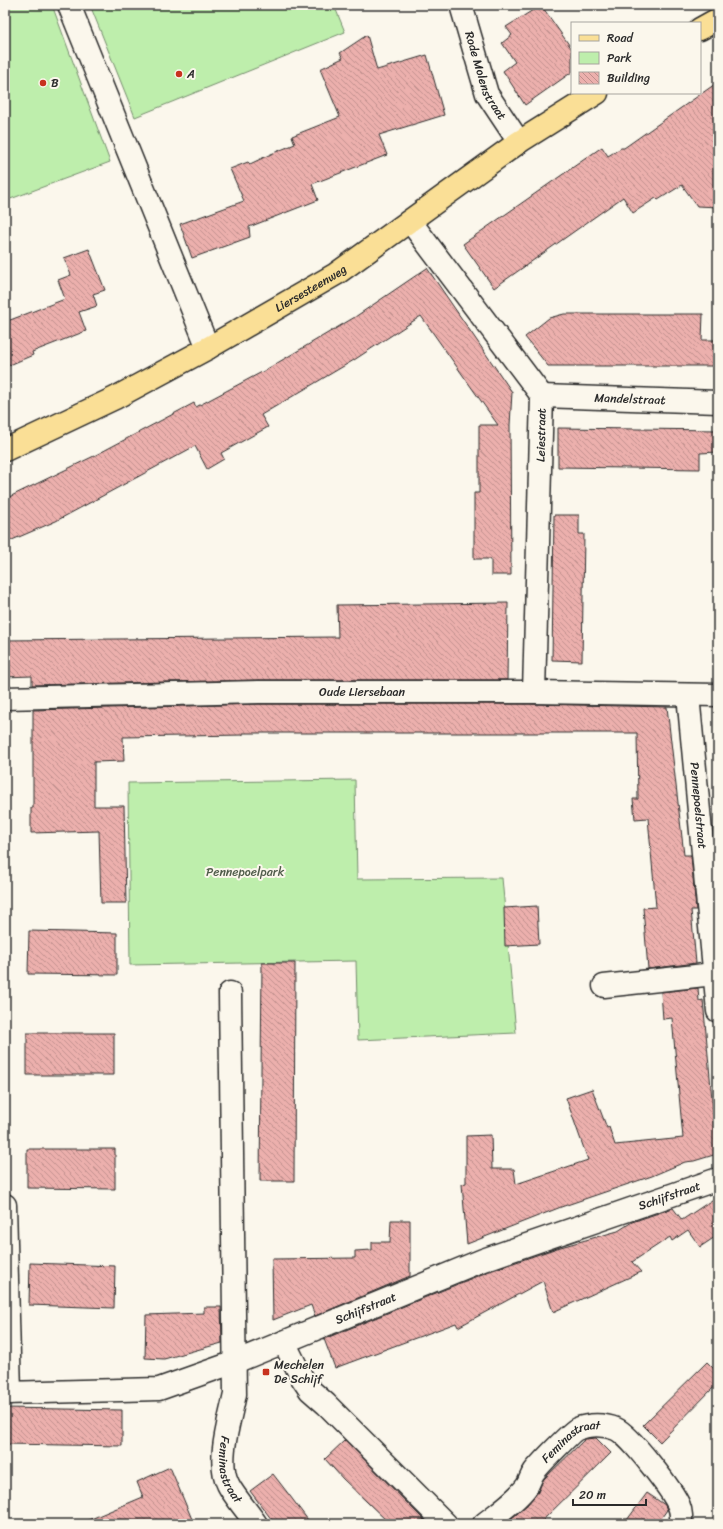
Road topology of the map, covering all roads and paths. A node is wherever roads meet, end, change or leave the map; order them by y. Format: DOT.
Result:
graph roads {
  1 [pos="69,5"];
  2 [pos="461,5"];
  3 [pos="718,19"];
  4 [pos="701,28"];
  5 [pos="594,94"];
  6 [pos="519,142"];
  7 [pos="410,221"];
  8 [pos="208,348"];
  9 [pos="542,396"];
  10 [pos="718,402"];
  11 [pos="5,450"];
  12 [pos="534,692"];
  13 [pos="718,695"];
  14 [pos="688,696"];
  15 [pos="5,698"];
  16 [pos="714,974"];
  17 [pos="604,986"];
  18 [pos="230,993"];
  19 [pos="718,1011"];
  20 [pos="718,1179"];
  21 [pos="5,1205"];
  22 [pos="284,1342"];
  23 [pos="235,1362"];
  24 [pos="7,1393"];
  25 [pos="256,1524"];
  26 [pos="446,1524"];
  27 [pos="484,1524"];
  28 [pos="680,1524"];
  1 -- 8 [label="street"];
  2 -- 6 [label="street, Rode Molenstraat"];
  3 -- 4 [label="main road"];
  5 -- 6 [label="main road, Liersesteenweg"];
  6 -- 7 [label="main road, Liersesteenweg"];
  7 -- 8 [label="main road, Liersesteenweg"];
  7 -- 9 [label="street, Leiestraat"];
  8 -- 11 [label="main road, Liersesteenweg"];
  9 -- 10 [label="street, Mandelstraat"];
  9 -- 12 [label="street, Leiestraat"];
  12 -- 14 [label="street, Oude Liersebaan"];
  12 -- 15 [label="street, Oude Liersebaan"];
  13 -- 14 [label="street, Oude Liersebaan"];
  14 -- 16 [label="street, Pennepoelstraat"];
  16 -- 17 [label="street"];
  16 -- 19 [label="street, Pennepoelstraat"];
  18 -- 23 [label="street, Feminastraat"];
  20 -- 22 [label="street, Schijfstraat"];
  21 -- 24 [label="street"];
  22 -- 23 [label="street, Schijfstraat"];
  22 -- 26 [label="street"];
  23 -- 24 [label="street, Schijfstraat"];
  23 -- 25 [label="street, Feminastraat"];
  27 -- 28 [label="street, Feminastraat"];
}
